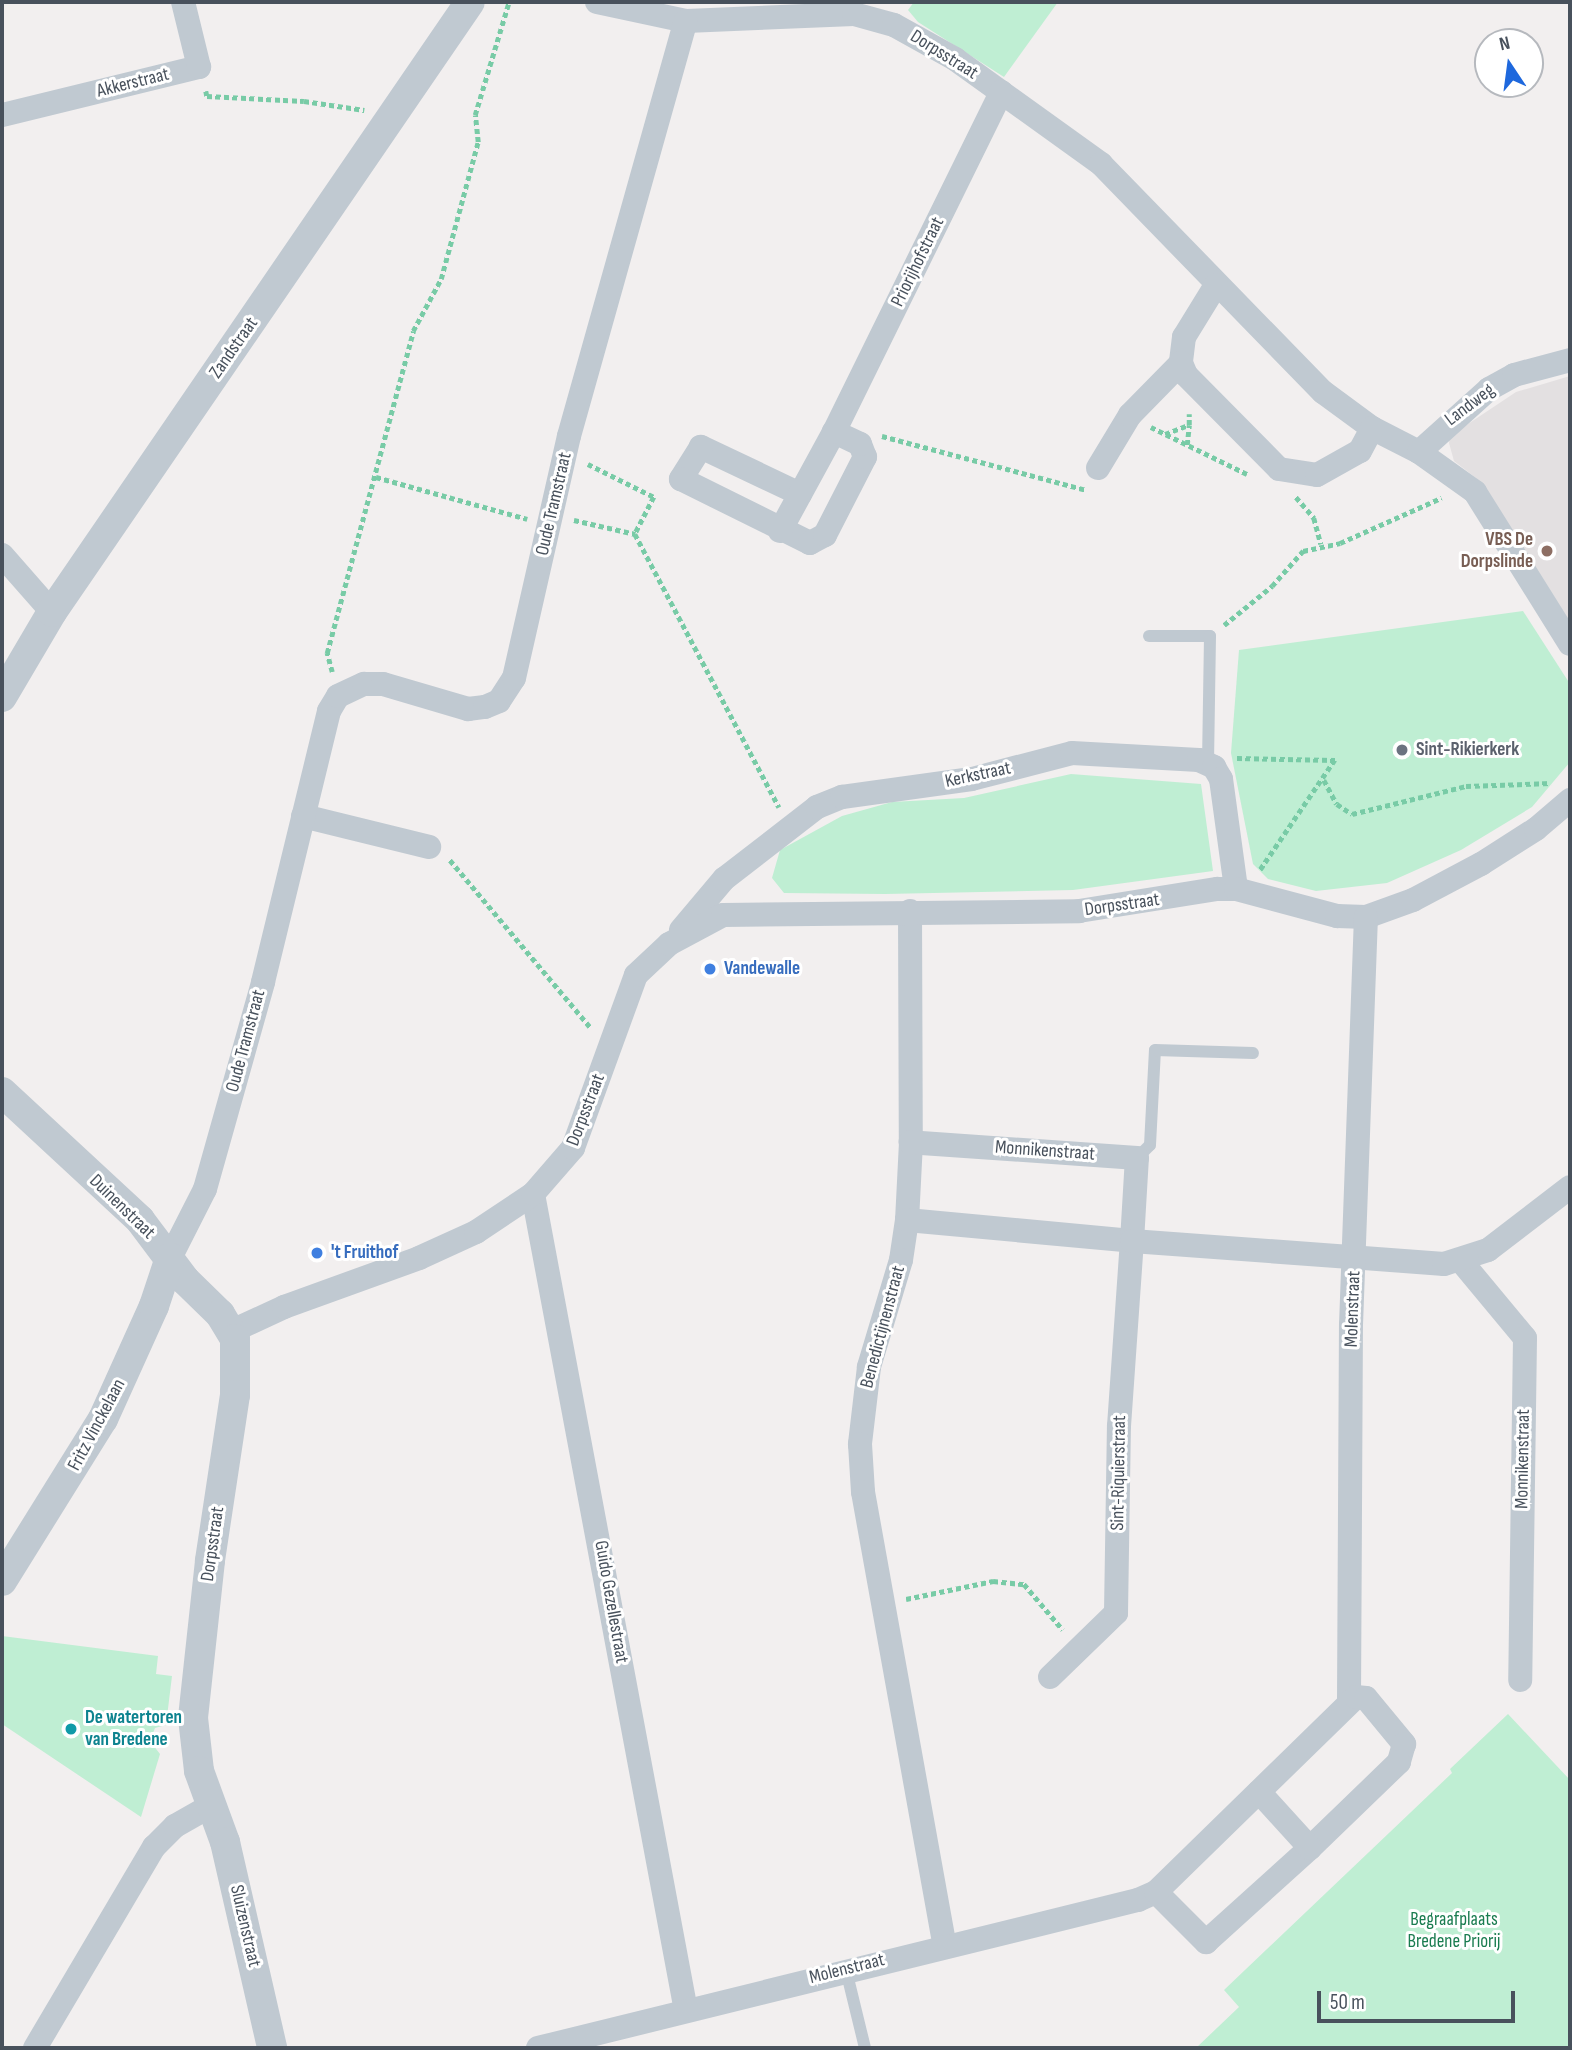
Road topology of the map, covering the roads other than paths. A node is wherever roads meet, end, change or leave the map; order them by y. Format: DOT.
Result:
graph roads {
  1 [pos="183,2"];
  2 [pos="470,2"];
  3 [pos="597,2"];
  4 [pos="685,21"];
  5 [pos="1001,92"];
  6 [pos="2,115"];
  7 [pos="1216,285"];
  8 [pos="1570,360"];
  9 [pos="1181,363"];
  10 [pos="1372,428"];
  11 [pos="834,432"];
  12 [pos="1419,452"];
  13 [pos="1098,468"];
  14 [pos="800,494"];
  15 [pos="780,531"];
  16 [pos="2,555"];
  17 [pos="52,612"];
  18 [pos="1149,636"];
  19 [pos="1570,644"];
  20 [pos="2,696"];
  21 [pos="1208,763"];
  22 [pos="1566,791"];
  23 [pos="303,816"];
  24 [pos="429,847"];
  25 [pos="1236,890"];
  26 [pos="910,911"];
  27 [pos="1366,918"];
  28 [pos="669,944"];
  29 [pos="1253,1054"];
  30 [pos="2,1092"];
  31 [pos="911,1142"];
  32 [pos="1137,1158"];
  33 [pos="1570,1187"];
  34 [pos="533,1194"];
  35 [pos="907,1220"];
  36 [pos="1132,1241"];
  37 [pos="170,1258"];
  38 [pos="1355,1259"];
  39 [pos="1461,1261"];
  40 [pos="230,1332"];
  41 [pos="2,1581"];
  42 [pos="1050,1677"];
  43 [pos="1520,1680"];
  44 [pos="1349,1701"];
  45 [pos="1259,1791"];
  46 [pos="212,1805"];
  47 [pos="1310,1848"];
  48 [pos="1156,1892"];
  49 [pos="945,1946"];
  50 [pos="846,1969"];
  51 [pos="686,2011"];
  52 [pos="572,2044"];
  53 [pos="35,2048"];
  54 [pos="272,2048"];
  55 [pos="538,2048"];
  56 [pos="865,2048"];
  1 -- 6 [label="street, Akkerstraat"];
  2 -- 17 [label="street, Zandstraat"];
  3 -- 4 [label="street, Dorpsstraat"];
  4 -- 5 [label="street, Dorpsstraat"];
  4 -- 23 [label="street, Oude Tramstraat"];
  5 -- 7 [label="street, Dorpsstraat"];
  5 -- 11 [label="street, Priorijhofstraat"];
  7 -- 9 [label="street"];
  7 -- 10 [label="street, Dorpsstraat"];
  8 -- 12 [label="street, Landweg"];
  9 -- 10 [label="street"];
  9 -- 13 [label="street"];
  10 -- 12 [label="street, Dorpsstraat"];
  11 -- 14 [label="street, Priorijhofstraat"];
  11 -- 15 [label="street"];
  12 -- 19 [label="street, Dorpsstraat"];
  14 -- 15 [label="street, Priorijhofstraat"];
  14 -- 15 [label="street"];
  16 -- 17 [label="street"];
  17 -- 20 [label="street, Zandstraat"];
  18 -- 21 [label="lane"];
  21 -- 25 [label="street"];
  21 -- 28 [label="street, Kerkstraat"];
  22 -- 27 [label="street, Dorpsstraat"];
  23 -- 24 [label="street"];
  23 -- 37 [label="street, Oude Tramstraat"];
  25 -- 26 [label="street, Dorpsstraat"];
  25 -- 27 [label="street, Dorpsstraat"];
  26 -- 28 [label="street, Dorpsstraat"];
  26 -- 31 [label="street, Benedictijnenstraat"];
  27 -- 38 [label="street, Molenstraat"];
  28 -- 34 [label="street, Dorpsstraat"];
  29 -- 32 [label="lane"];
  30 -- 37 [label="street, Duinenstraat"];
  31 -- 32 [label="street, Monnikenstraat"];
  31 -- 35 [label="street, Benedictijnenstraat"];
  32 -- 36 [label="street"];
  33 -- 39 [label="street"];
  34 -- 40 [label="street, Dorpsstraat"];
  34 -- 51 [label="street, Guido Gezellestraat"];
  35 -- 36 [label="street"];
  35 -- 49 [label="street, Benedictijnenstraat"];
  36 -- 38 [label="street"];
  36 -- 42 [label="street, Sint-Riquierstraat"];
  37 -- 40 [label="street, Duinenstraat"];
  37 -- 41 [label="street, Fritz Vinckelaan"];
  38 -- 39 [label="street"];
  38 -- 44 [label="street, Molenstraat"];
  39 -- 43 [label="street, Monnikenstraat"];
  40 -- 46 [label="street, Dorpsstraat"];
  44 -- 45 [label="street"];
  44 -- 47 [label="street"];
  45 -- 47 [label="street"];
  45 -- 48 [label="street"];
  46 -- 53 [label="street"];
  46 -- 54 [label="street, Sluizenstraat"];
  47 -- 48 [label="street"];
  48 -- 49 [label="street, Molenstraat"];
  49 -- 50 [label="street, Molenstraat"];
  50 -- 51 [label="street, Molenstraat"];
  50 -- 56 [label="lane"];
  51 -- 52 [label="street, Molenstraat"];
  52 -- 55 [label="street, Molenstraat"];
}
